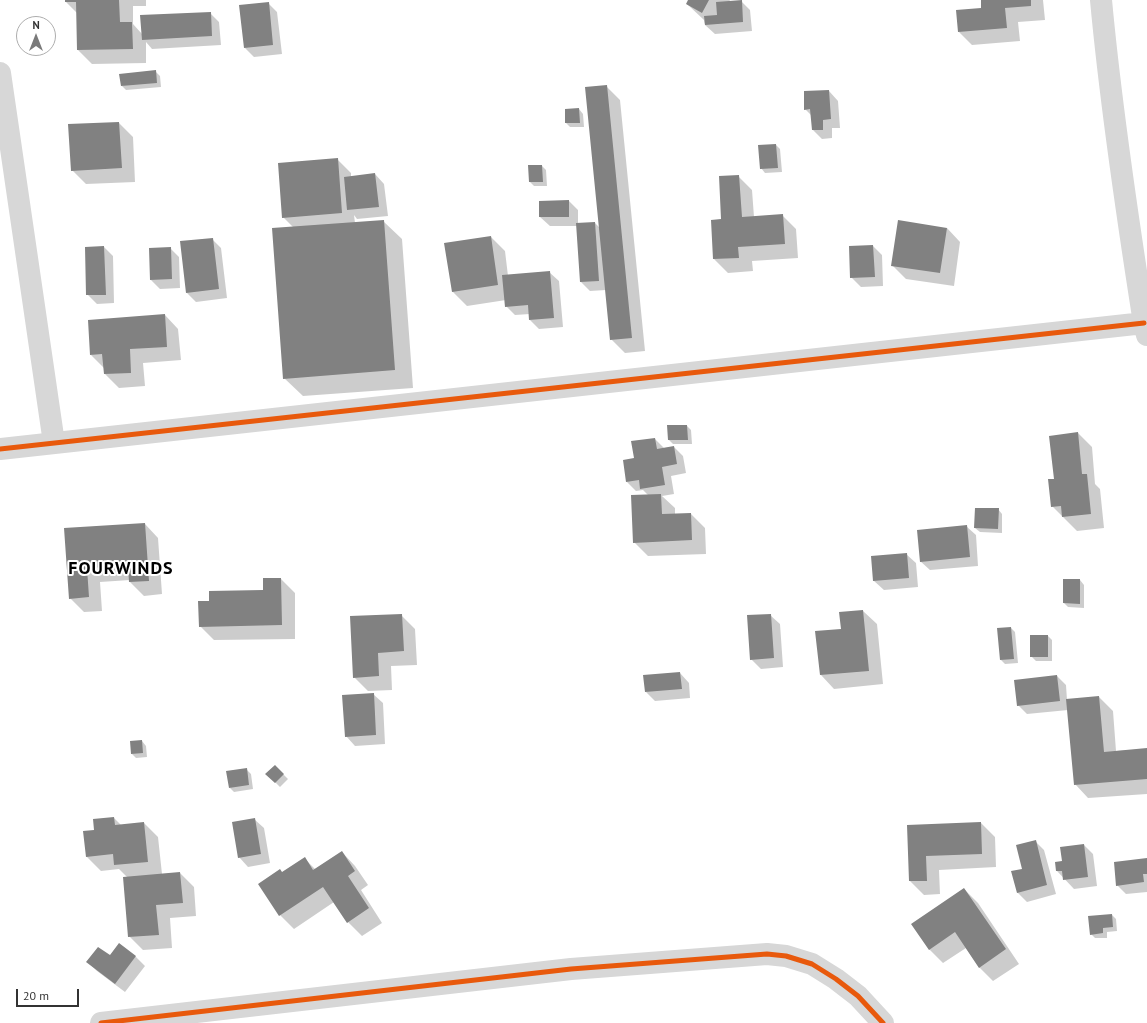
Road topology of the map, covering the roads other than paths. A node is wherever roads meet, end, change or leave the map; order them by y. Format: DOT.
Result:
graph roads {
  1 [pos="1101,0"];
  2 [pos="0,73"];
  3 [pos="1145,329"];
  4 [pos="54,443"];
  5 [pos="0,449"];
  6 [pos="122,1022"];
  7 [pos="100,1023"];
  8 [pos="883,1023"];
  1 -- 3 [label="street"];
  2 -- 4 [label="street"];
  3 -- 4 [label="street"];
  4 -- 5 [label="street"];
  6 -- 7 [label="street"];
  6 -- 8 [label="street"];
}
